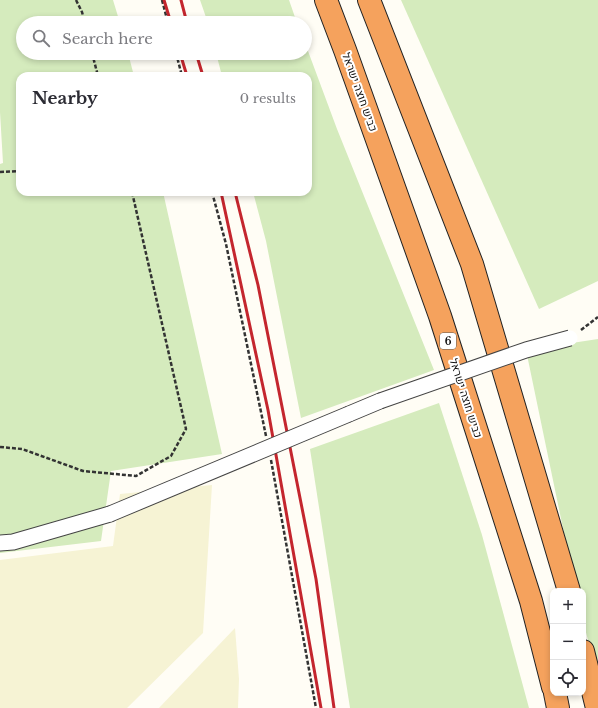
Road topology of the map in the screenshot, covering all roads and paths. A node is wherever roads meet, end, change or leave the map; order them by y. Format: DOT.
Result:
graph roads {
  1 [pos="76,0"];
  2 [pos="162,0"];
  3 [pos="326,0"];
  4 [pos="369,0"];
  5 [pos="83,16"];
  6 [pos="166,16"];
  7 [pos="94,60"];
  8 [pos="178,60"];
  9 [pos="97,72"];
  10 [pos="181,72"];
  11 [pos="16,171"];
  12 [pos="0,172"];
  13 [pos="133,196"];
  14 [pos="598,317"];
  15 [pos="570,338"];
  16 [pos="0,447"];
  17 [pos="0,543"];
  18 [pos="568,588"];
  19 [pos="585,660"];
  20 [pos="550,675"];
  21 [pos="555,696"];
  22 [pos="558,708"];
  23 [pos="597,708"];
  1 -- 5 [label="path"];
  2 -- 6 [label="path"];
  3 -- 20 [label="highway, כביש חוצה ישראל / 6"];
  4 -- 18 [label="highway"];
  7 -- 9 [label="path"];
  8 -- 10 [label="path"];
  11 -- 12 [label="path"];
  13 -- 16 [label="path"];
  14 -- 15 [label="path"];
  15 -- 17 [label="street, bridge"];
  19 -- 23 [label="highway"];
  21 -- 22 [label="highway"];
}
